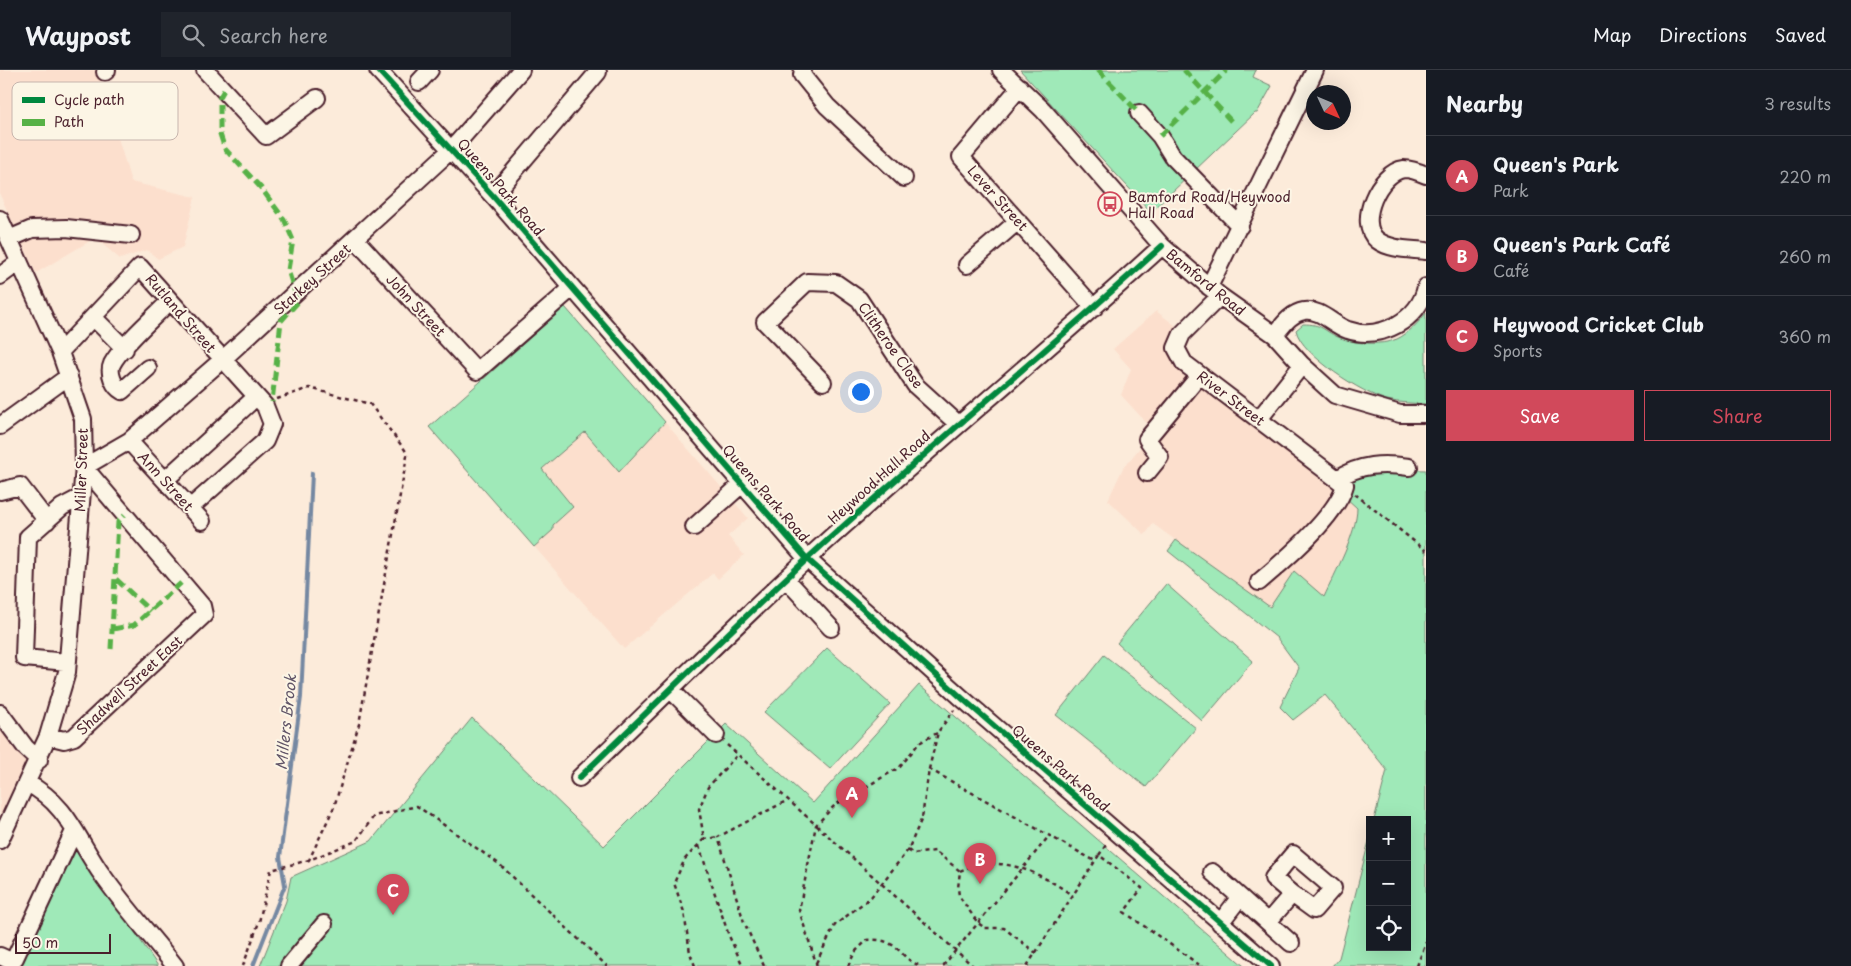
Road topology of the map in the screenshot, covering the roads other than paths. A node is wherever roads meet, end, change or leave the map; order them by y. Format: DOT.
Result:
graph roads {
  1 [pos="521,70"];
  2 [pos="803,70"];
  3 [pos="1001,70"];
  4 [pos="1315,70"];
  5 [pos="210,71"];
  6 [pos="598,72"];
  7 [pos="387,73"];
  8 [pos="1020,87"];
  9 [pos="316,98"];
  10 [pos="1139,113"];
  11 [pos="451,150"];
  12 [pos="1426,175"];
  13 [pos="904,178"];
  14 [pos="493,196"];
  15 [pos="0,218"];
  16 [pos="1018,221"];
  17 [pos="1240,226"];
  18 [pos="130,235"];
  19 [pos="9,239"];
  20 [pos="355,239"];
  21 [pos="1162,246"];
  22 [pos="1426,251"];
  23 [pos="20,262"];
  24 [pos="967,265"];
  25 [pos="0,276"];
  26 [pos="1426,287"];
  27 [pos="572,288"];
  28 [pos="1214,292"];
  29 [pos="170,301"];
  30 [pos="1094,308"];
  31 [pos="93,317"];
  32 [pos="1275,335"];
  33 [pos="125,348"];
  34 [pos="60,352"];
  35 [pos="222,360"];
  36 [pos="1302,365"];
  37 [pos="148,368"];
  38 [pos="1200,375"];
  39 [pos="69,376"];
  40 [pos="823,382"];
  41 [pos="261,401"];
  42 [pos="1426,414"];
  43 [pos="1259,420"];
  44 [pos="958,424"];
  45 [pos="0,426"];
  46 [pos="129,441"];
  47 [pos="84,467"];
  48 [pos="1409,467"];
  49 [pos="1147,473"];
  50 [pos="165,480"];
  51 [pos="1341,482"];
  52 [pos="742,484"];
  53 [pos="3,489"];
  54 [pos="81,497"];
  55 [pos="190,508"];
  56 [pos="47,521"];
  57 [pos="202,521"];
  58 [pos="694,527"];
  59 [pos="807,559"];
  60 [pos="786,579"];
  61 [pos="1260,582"];
  62 [pos="831,628"];
  63 [pos="68,662"];
  64 [pos="671,690"];
  65 [pos="0,713"];
  66 [pos="716,735"];
  67 [pos="48,736"];
  68 [pos="38,760"];
  69 [pos="579,778"];
  70 [pos="27,783"];
  71 [pos="74,831"];
  72 [pos="0,840"];
  73 [pos="1212,872"];
  74 [pos="1292,894"];
  75 [pos="1240,897"];
  76 [pos="1268,922"];
  77 [pos="1220,923"];
  78 [pos="324,924"];
  79 [pos="1291,943"];
  80 [pos="0,956"];
  81 [pos="175,966"];
  82 [pos="289,966"];
  83 [pos="1271,966"];
  1 -- 11 [label="street, Starkey Street"];
  2 -- 13 [label="street"];
  3 -- 8 [label="street, Bamford Road"];
  4 -- 17 [label="street"];
  5 -- 9 [label="street"];
  6 -- 14 [label="street"];
  7 -- 11 [label="street, Queens Park Road"];
  8 -- 16 [label="street, Lever Street"];
  8 -- 21 [label="street, Bamford Road"];
  10 -- 17 [label="street"];
  11 -- 14 [label="street, Queens Park Road"];
  11 -- 20 [label="street, Starkey Street"];
  12 -- 22 [label="street"];
  14 -- 27 [label="street, Queens Park Road"];
  15 -- 19 [label="street, Miller Street"];
  16 -- 24 [label="street"];
  16 -- 30 [label="street, Lever Street"];
  17 -- 28 [label="street"];
  18 -- 19 [label="street"];
  19 -- 23 [label="street, Miller Street"];
  20 -- 27 [label="street, John Street"];
  20 -- 35 [label="street, Starkey Street"];
  21 -- 28 [label="street, Bamford Road"];
  21 -- 30 [label="street, Heywood Hall Road"];
  23 -- 25 [label="street"];
  23 -- 34 [label="street, Miller Street"];
  26 -- 32 [label="street"];
  27 -- 52 [label="street, Queens Park Road"];
  28 -- 32 [label="street, Bamford Road"];
  28 -- 38 [label="street, River Street"];
  29 -- 31 [label="street, Rutland Street"];
  29 -- 33 [label="street"];
  29 -- 35 [label="street, Rutland Street"];
  30 -- 44 [label="street, Heywood Hall Road"];
  31 -- 33 [label="street"];
  31 -- 34 [label="street"];
  32 -- 36 [label="street, Bamford Road"];
  33 -- 37 [label="street"];
  34 -- 39 [label="street, Miller Street"];
  35 -- 41 [label="street, Rutland Street"];
  35 -- 46 [label="street, Starkey Street"];
  36 -- 42 [label="street, Bamford Road"];
  36 -- 43 [label="street"];
  38 -- 43 [label="street, River Street"];
  38 -- 49 [label="street"];
  39 -- 45 [label="street"];
  39 -- 47 [label="street, Miller Street"];
  40 -- 44 [label="street, Clitheroe Close"];
  41 -- 50 [label="street"];
  41 -- 55 [label="street"];
  43 -- 51 [label="street, River Street"];
  44 -- 59 [label="street, Heywood Hall Road"];
  46 -- 47 [label="street, Starkey Street"];
  46 -- 50 [label="street, Ann Street"];
  47 -- 54 [label="street, Miller Street"];
  47 -- 67 [label="street, Shadwell Street East"];
  48 -- 51 [label="street"];
  50 -- 55 [label="street, Ann Street"];
  51 -- 61 [label="street"];
  52 -- 58 [label="street"];
  52 -- 59 [label="street, Queens Park Road"];
  53 -- 56 [label="street"];
  54 -- 56 [label="street"];
  54 -- 63 [label="street, Miller Street"];
  55 -- 57 [label="street, Ann Street"];
  56 -- 63 [label="street"];
  59 -- 60 [label="street, Heywood Hall Road"];
  59 -- 77 [label="street, Queens Park Road"];
  60 -- 62 [label="street"];
  60 -- 64 [label="street, Heywood Hall Road"];
  63 -- 67 [label="street, Miller Street"];
  64 -- 66 [label="street"];
  64 -- 69 [label="street, Heywood Hall Road"];
  65 -- 68 [label="street"];
  67 -- 68 [label="street, Miller Street"];
  68 -- 70 [label="street, Miller Street"];
  70 -- 71 [label="street"];
  70 -- 72 [label="street, Miller Street"];
  71 -- 80 [label="street"];
  71 -- 81 [label="street"];
  73 -- 75 [label="street"];
  74 -- 76 [label="street"];
  75 -- 76 [label="street"];
  75 -- 77 [label="street"];
  76 -- 79 [label="street"];
  77 -- 83 [label="street, Queens Park Road"];
  78 -- 82 [label="street"];
}
